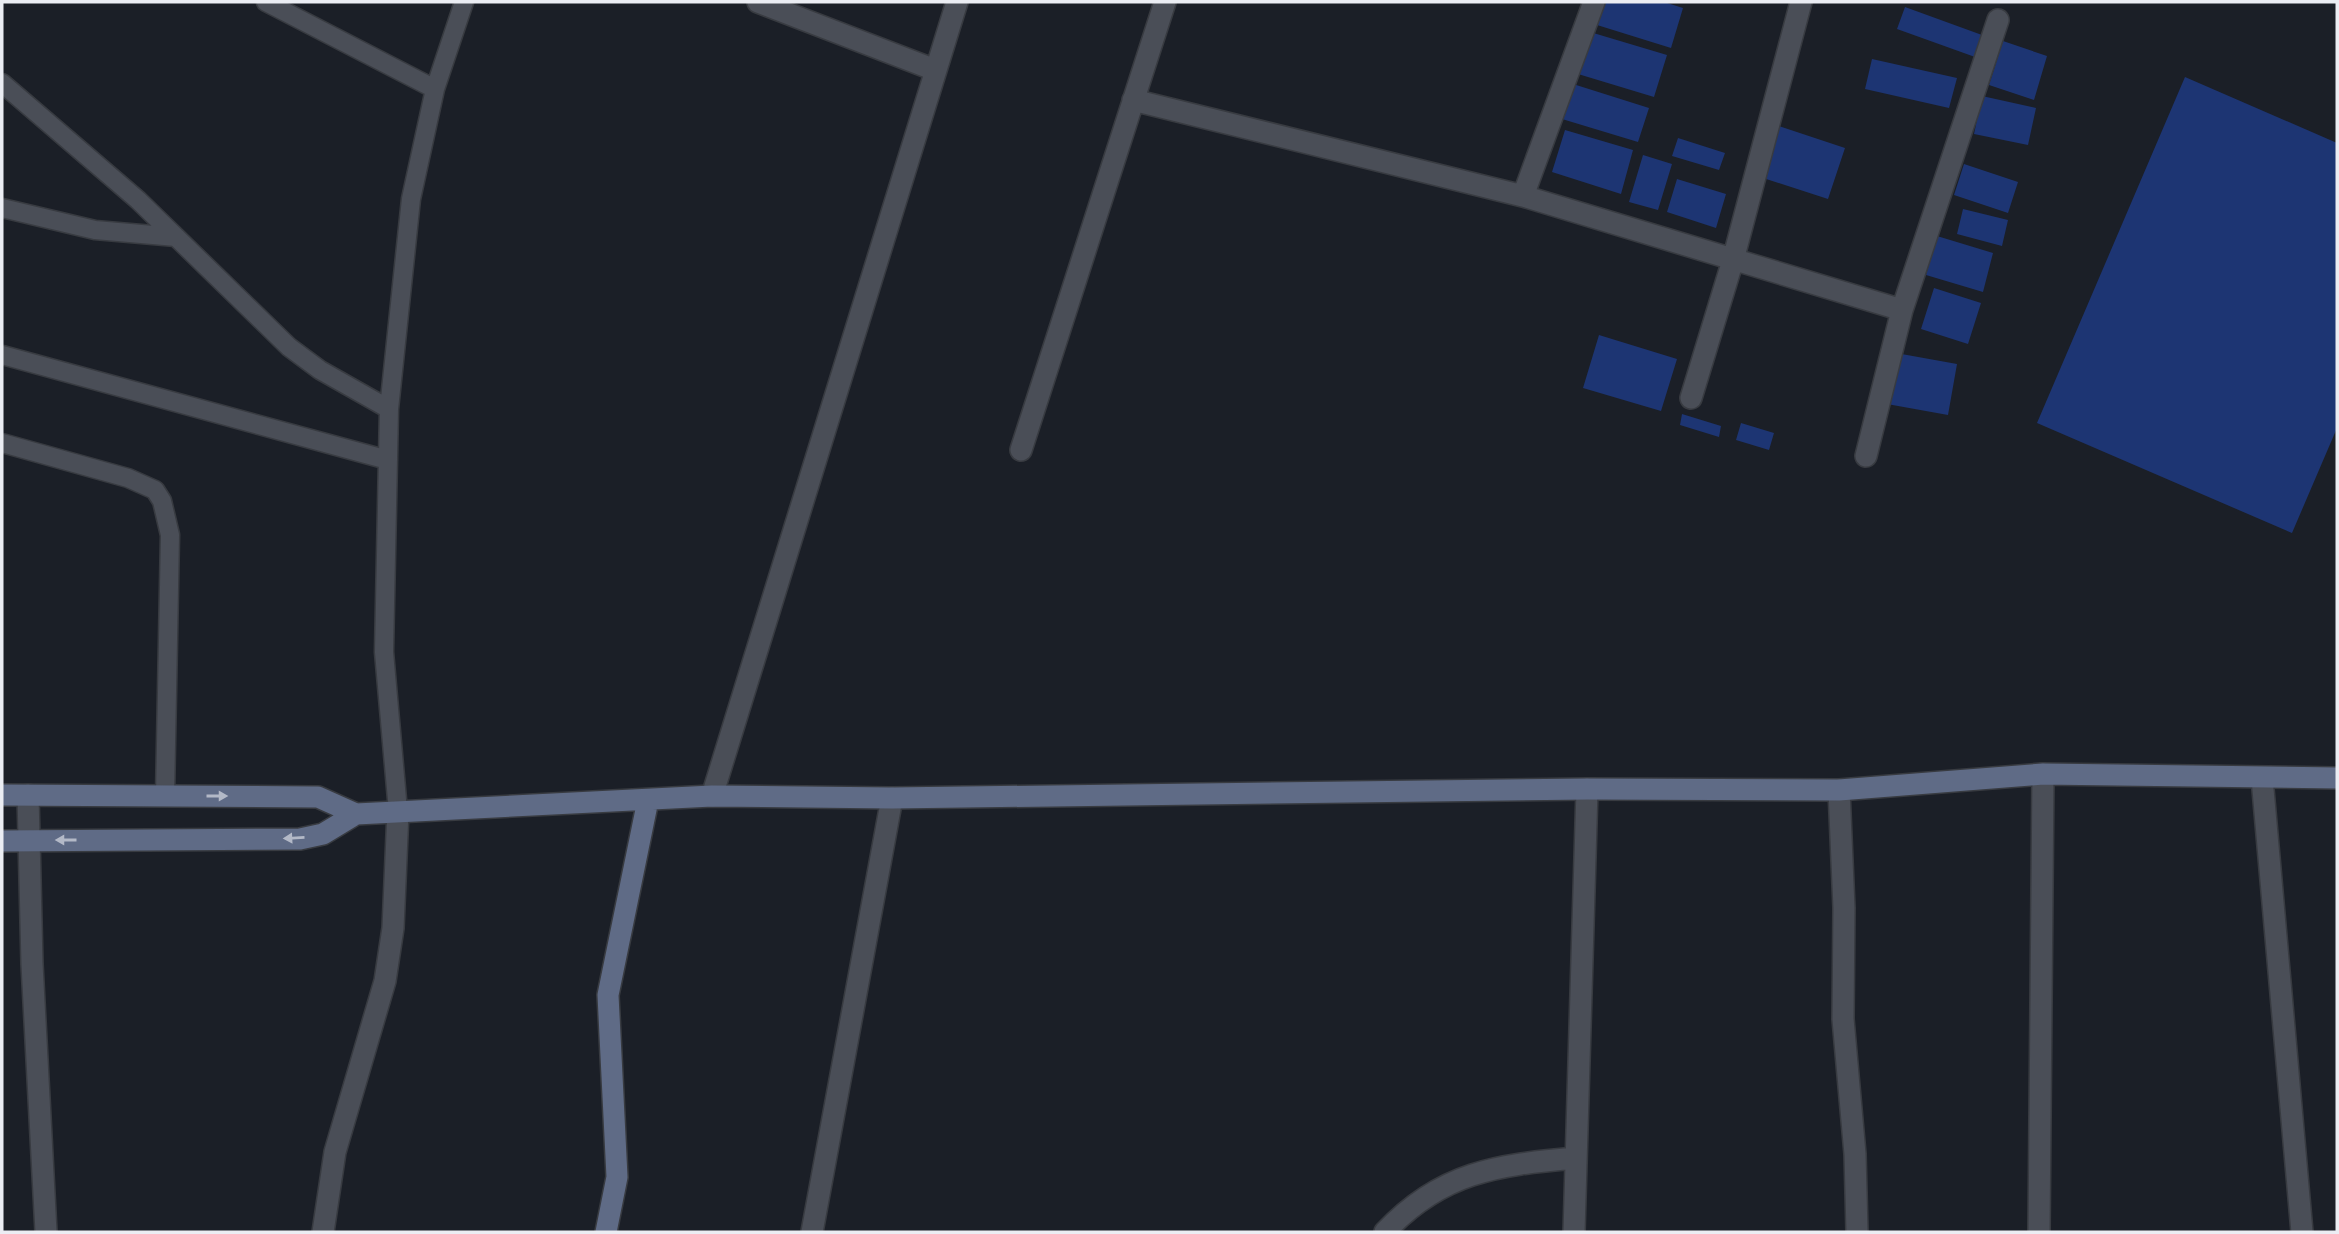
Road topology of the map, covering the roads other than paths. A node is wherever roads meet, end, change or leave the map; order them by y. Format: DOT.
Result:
graph roads {
  1 [pos="265,2"];
  2 [pos="464,2"];
  3 [pos="758,2"];
  4 [pos="957,2"];
  5 [pos="1165,2"];
  6 [pos="1594,2"];
  7 [pos="1801,2"];
  8 [pos="1998,20"];
  9 [pos="936,70"];
  10 [pos="2,83"];
  11 [pos="435,89"];
  12 [pos="1133,100"];
  13 [pos="1523,196"];
  14 [pos="2,208"];
  15 [pos="176,237"];
  16 [pos="1733,260"];
  17 [pos="1902,310"];
  18 [pos="2,355"];
  19 [pos="1691,398"];
  20 [pos="389,409"];
  21 [pos="2,443"];
  22 [pos="1021,450"];
  23 [pos="1867,456"];
  24 [pos="388,460"];
  25 [pos="2043,774"];
  26 [pos="2262,778"];
  27 [pos="2337,778"];
  28 [pos="1587,789"];
  29 [pos="1839,790"];
  30 [pos="28,794"];
  31 [pos="2,795"];
  32 [pos="165,796"];
  33 [pos="712,796"];
  34 [pos="892,798"];
  35 [pos="648,800"];
  36 [pos="398,811"];
  37 [pos="356,814"];
  38 [pos="29,840"];
  39 [pos="2,841"];
  40 [pos="1574,1158"];
  41 [pos="46,1232"];
  42 [pos="323,1232"];
  43 [pos="606,1232"];
  44 [pos="811,1232"];
  45 [pos="1385,1232"];
  46 [pos="1574,1232"];
  47 [pos="1857,1232"];
  48 [pos="2039,1232"];
  49 [pos="2302,1232"];
  1 -- 11 [label="lane"];
  2 -- 11 [label="lane"];
  3 -- 9 [label="street"];
  4 -- 9 [label="street"];
  5 -- 12 [label="street"];
  6 -- 13 [label="street"];
  7 -- 16 [label="street"];
  8 -- 17 [label="street"];
  9 -- 33 [label="street"];
  10 -- 15 [label="lane"];
  11 -- 20 [label="lane"];
  12 -- 13 [label="street"];
  12 -- 22 [label="street"];
  13 -- 16 [label="street"];
  14 -- 15 [label="lane"];
  15 -- 20 [label="lane"];
  16 -- 17 [label="street"];
  16 -- 19 [label="street"];
  17 -- 23 [label="street"];
  18 -- 24 [label="lane"];
  20 -- 24 [label="lane"];
  21 -- 32 [label="lane"];
  24 -- 36 [label="lane"];
  25 -- 26 [label="main road"];
  25 -- 29 [label="main road"];
  25 -- 48 [label="street"];
  26 -- 27 [label="main road"];
  26 -- 49 [label="street"];
  28 -- 29 [label="main road"];
  28 -- 34 [label="main road"];
  28 -- 40 [label="street"];
  29 -- 47 [label="street"];
  30 -- 31 [label="main road"];
  30 -- 32 [label="main road"];
  30 -- 38 [label="street"];
  32 -- 37 [label="main road, one-way"];
  33 -- 34 [label="main road"];
  33 -- 35 [label="main road"];
  34 -- 44 [label="street"];
  35 -- 36 [label="main road"];
  35 -- 43 [label="main road"];
  36 -- 37 [label="main road"];
  36 -- 42 [label="street"];
  37 -- 38 [label="main road, one-way"];
  38 -- 39 [label="main road"];
  38 -- 41 [label="street"];
  40 -- 45 [label="street"];
  40 -- 46 [label="street"];
}
